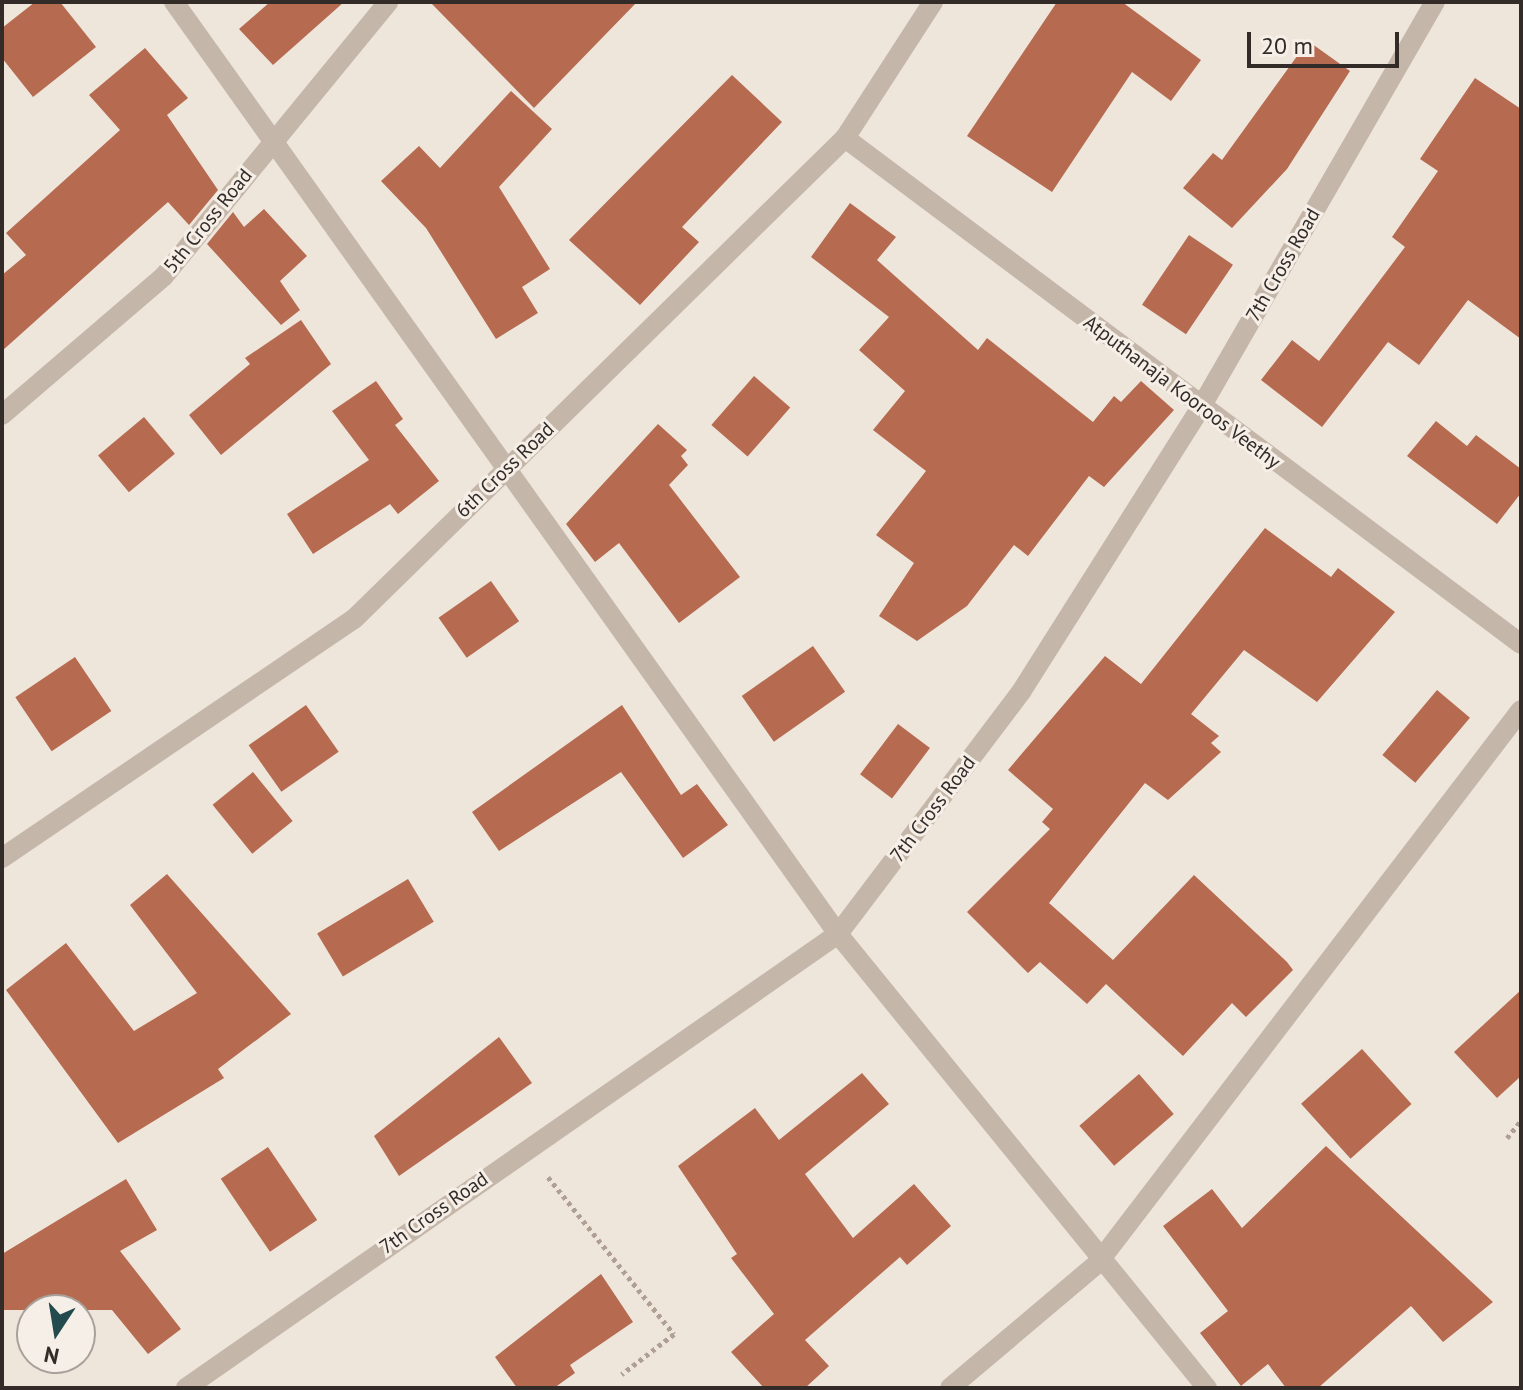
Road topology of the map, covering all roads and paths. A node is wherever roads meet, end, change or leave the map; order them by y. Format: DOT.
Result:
graph roads {
  1 [pos="174,2"];
  2 [pos="388,2"];
  3 [pos="933,2"];
  4 [pos="1435,2"];
  5 [pos="845,138"];
  6 [pos="271,144"];
  7 [pos="1201,407"];
  8 [pos="2,415"];
  9 [pos="507,468"];
  10 [pos="1521,644"];
  11 [pos="1521,710"];
  12 [pos="2,858"];
  13 [pos="838,934"];
  14 [pos="1521,1121"];
  15 [pos="1507,1138"];
  16 [pos="525,1149"];
  17 [pos="1098,1263"];
  18 [pos="622,1374"];
  19 [pos="186,1388"];
  20 [pos="950,1388"];
  21 [pos="1207,1388"];
  1 -- 6 [label="street"];
  2 -- 6 [label="street, 5th Cross Road"];
  3 -- 5 [label="street, 6th Cross Road"];
  4 -- 7 [label="street, 7th Cross Road"];
  5 -- 7 [label="street, Atputhanaja Kooroos Veethy"];
  5 -- 9 [label="street, 6th Cross Road"];
  6 -- 8 [label="street, 5th Cross Road"];
  6 -- 9 [label="street"];
  7 -- 10 [label="street, Atputhanaja Kooroos Veethy"];
  7 -- 13 [label="street, 7th Cross Road"];
  9 -- 12 [label="street, 6th Cross Road"];
  9 -- 13 [label="street"];
  11 -- 17 [label="street"];
  13 -- 16 [label="street, 7th Cross Road"];
  13 -- 17 [label="street"];
  14 -- 15 [label="path"];
  16 -- 18 [label="path"];
  16 -- 19 [label="street, 7th Cross Road"];
  17 -- 20 [label="street"];
  17 -- 21 [label="street"];
}
